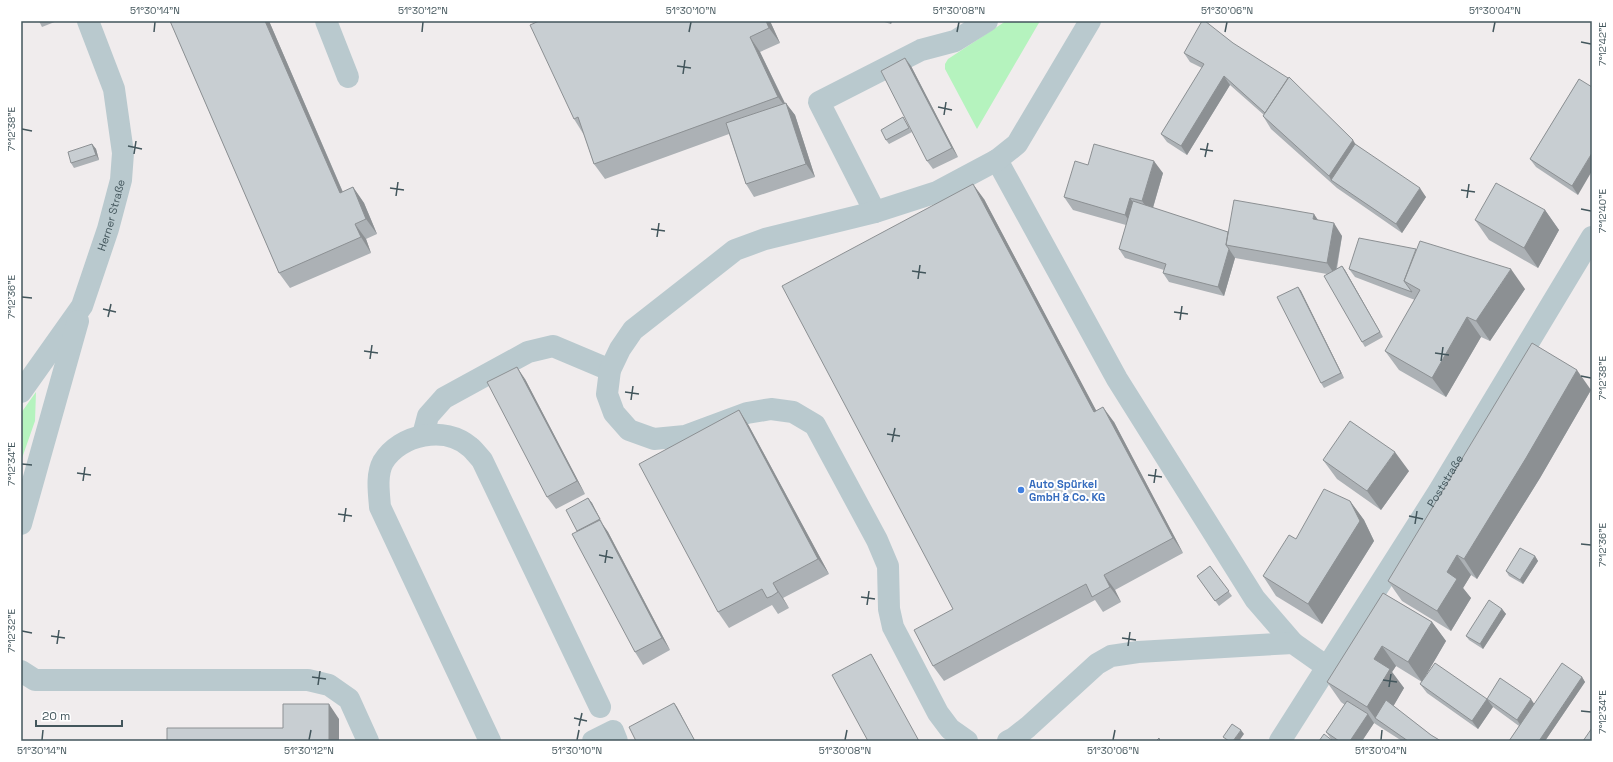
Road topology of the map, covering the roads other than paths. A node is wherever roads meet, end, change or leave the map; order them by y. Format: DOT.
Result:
graph roads {
  1 [pos="88,21"];
  2 [pos="326,21"];
  3 [pos="987,21"];
  4 [pos="1090,21"];
  5 [pos="348,77"];
  6 [pos="997,160"];
  7 [pos="875,212"];
  8 [pos="1592,237"];
  9 [pos="82,306"];
  10 [pos="610,370"];
  11 [pos="21,392"];
  12 [pos="423,435"];
  13 [pos="21,524"];
  14 [pos="1293,643"];
  15 [pos="1327,667"];
  16 [pos="21,671"];
  17 [pos="600,707"];
  18 [pos="368,741"];
  19 [pos="490,741"];
  20 [pos="593,741"];
  21 [pos="617,741"];
  22 [pos="967,741"];
  23 [pos="1008,741"];
  24 [pos="1280,741"];
  1 -- 9 [label="street, Herner Straße"];
  2 -- 5 [label="street"];
  3 -- 7 [label="street"];
  4 -- 6 [label="street"];
  6 -- 7 [label="street"];
  6 -- 14 [label="street"];
  7 -- 10 [label="street"];
  8 -- 15 [label="street, Poststraße"];
  9 -- 11 [label="street, Herner Straße"];
  9 -- 13 [label="street"];
  10 -- 12 [label="street"];
  10 -- 22 [label="street"];
  12 -- 17 [label="street"];
  12 -- 19 [label="street"];
  14 -- 15 [label="street"];
  14 -- 23 [label="street"];
  15 -- 24 [label="street, Poststraße"];
  16 -- 18 [label="street"];
  20 -- 21 [label="street"];
}
